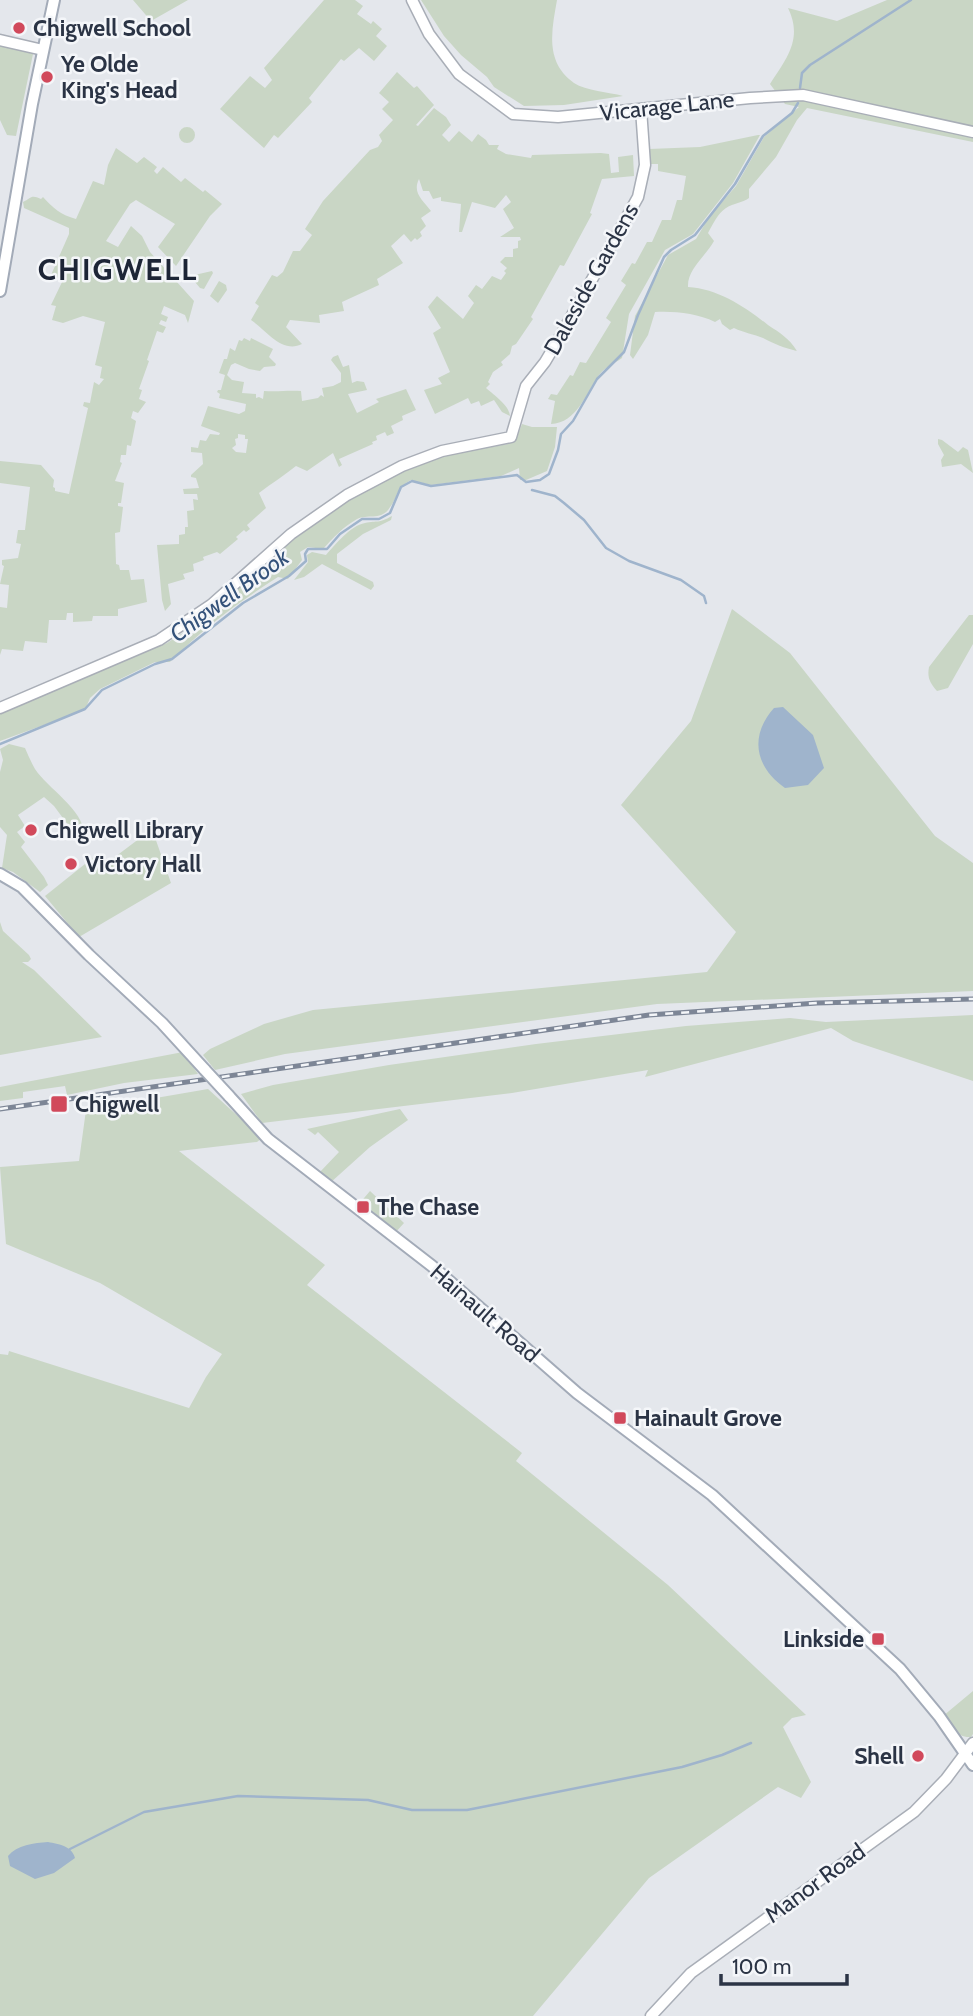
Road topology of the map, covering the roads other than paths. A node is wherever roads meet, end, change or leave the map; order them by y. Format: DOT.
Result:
graph roads {
  1 [pos="54,0"];
  2 [pos="412,0"];
  3 [pos="0,40"];
  4 [pos="43,50"];
  5 [pos="642,109"];
  6 [pos="973,132"];
  7 [pos="0,291"];
  8 [pos="0,708"];
  9 [pos="0,874"];
  10 [pos="973,1743"];
  11 [pos="965,1755"];
  12 [pos="973,1765"];
  13 [pos="650,2016"];
  1 -- 4 [label="main road"];
  2 -- 5 [label="street, Vicarage Lane"];
  3 -- 4 [label="street"];
  4 -- 7 [label="main road"];
  5 -- 6 [label="street, Vicarage Lane"];
  5 -- 8 [label="street, Daleside Gardens"];
  9 -- 11 [label="main road, Hainault Road, bridge"];
  10 -- 11 [label="street, Manor Road"];
  11 -- 12 [label="main road, Hainault Road"];
  11 -- 13 [label="street, Manor Road"];
}
